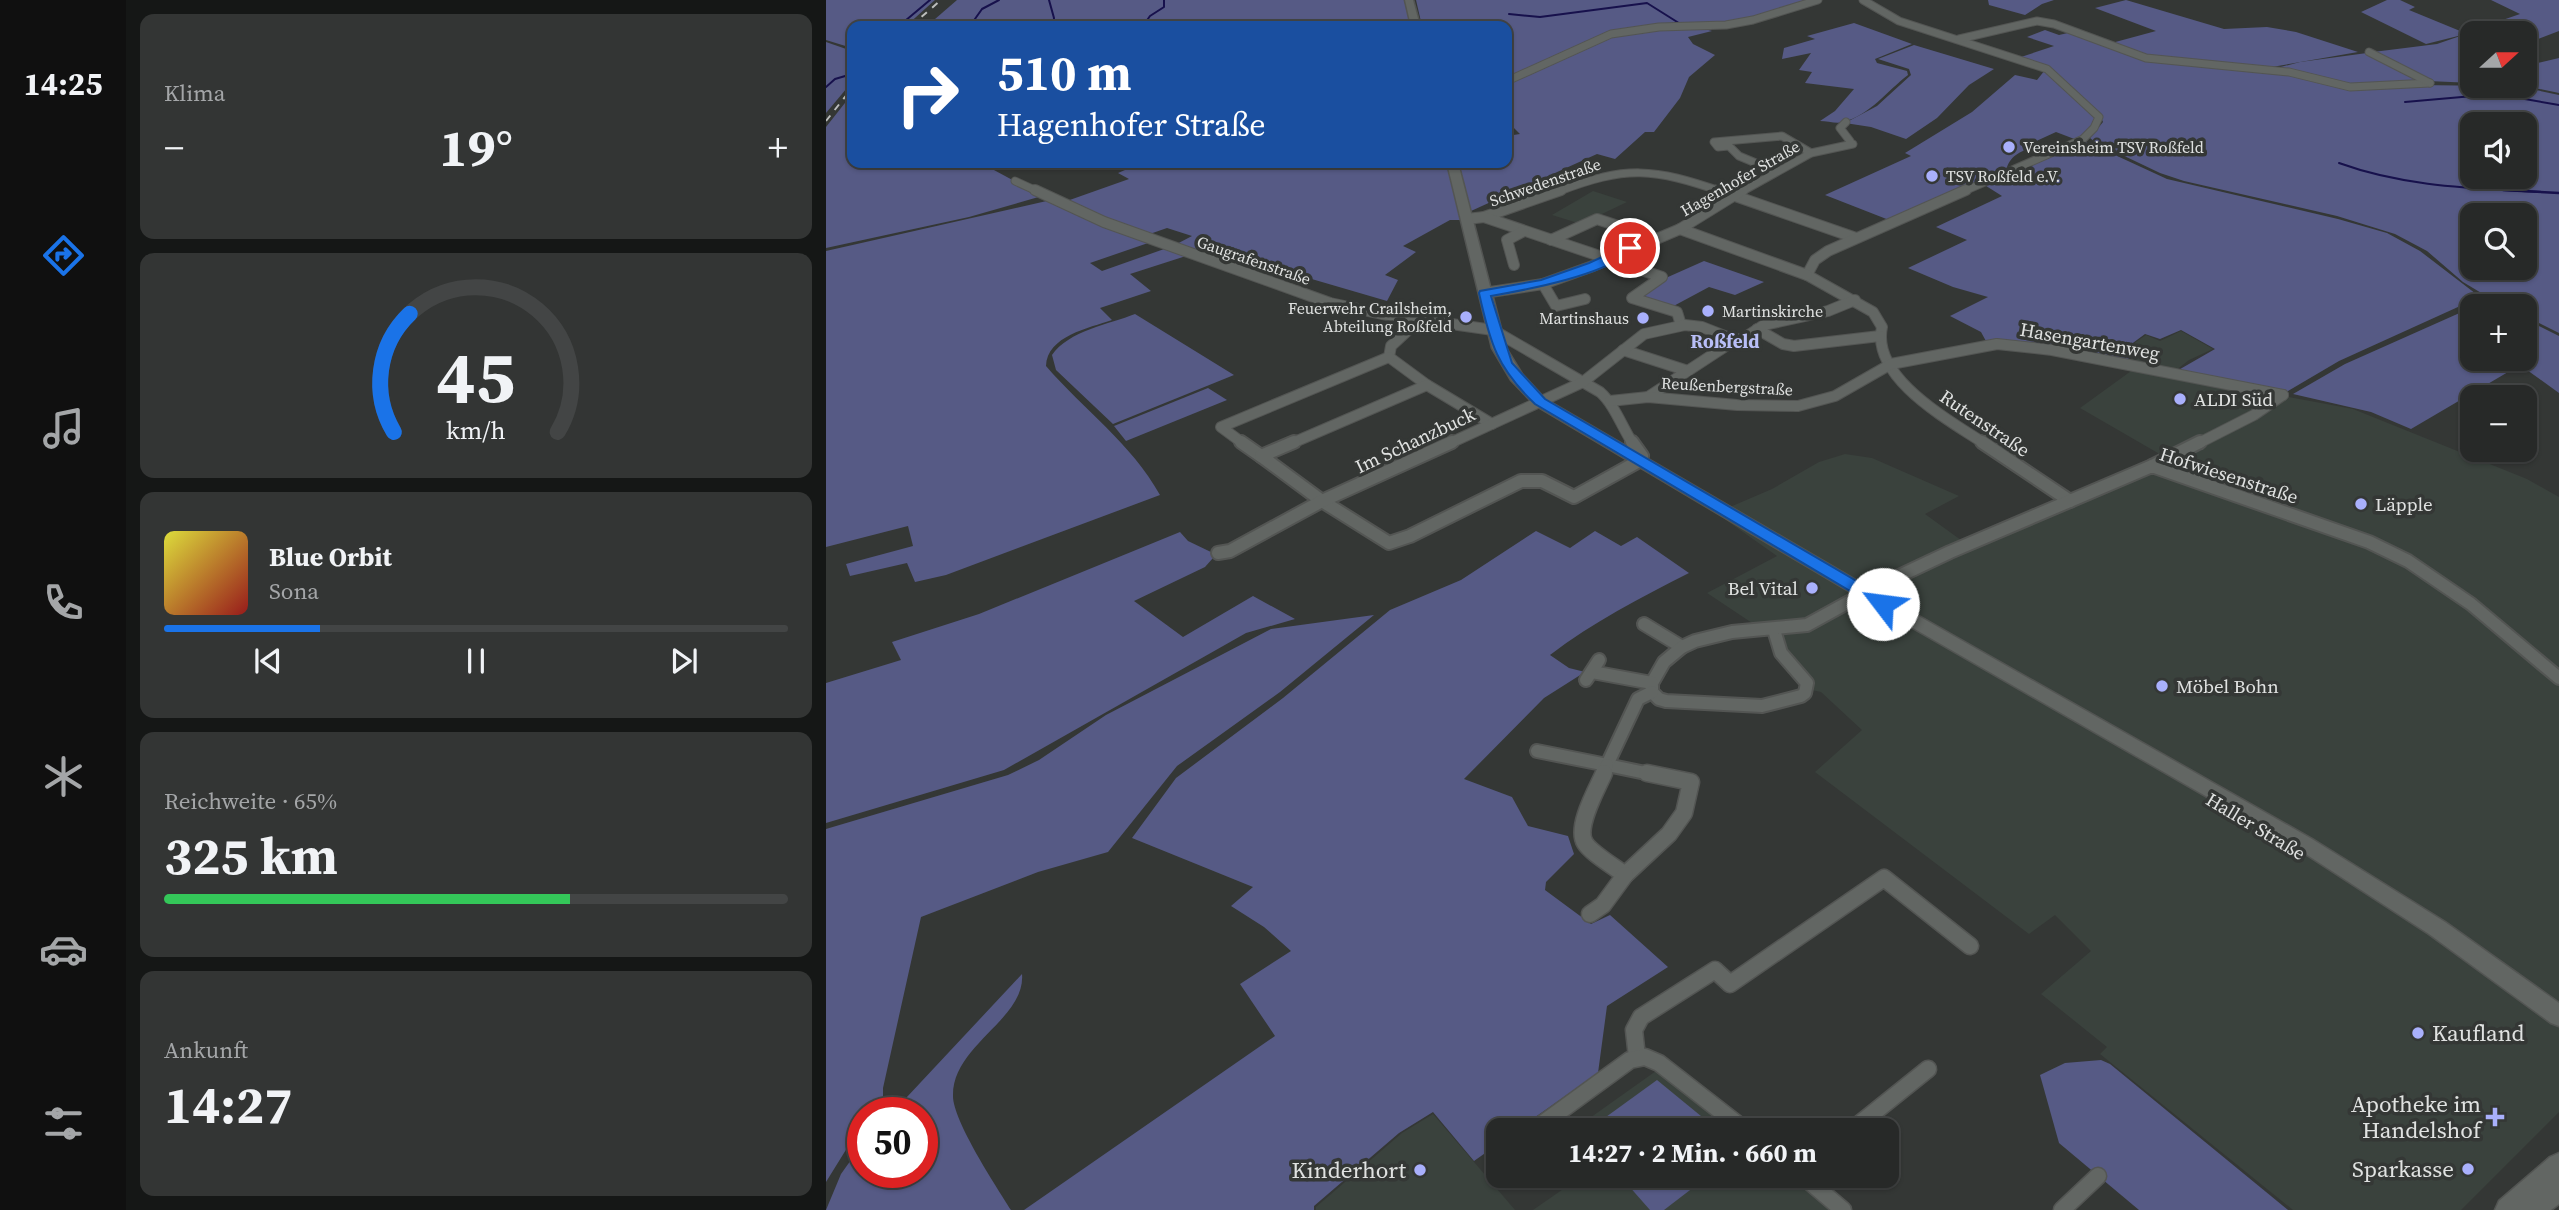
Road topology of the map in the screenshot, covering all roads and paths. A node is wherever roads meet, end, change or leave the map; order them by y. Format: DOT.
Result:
graph roads {
  1 [pos="1409,0"];
  2 [pos="1818,0"];
  3 [pos="1863,0"];
  4 [pos="1415,21"];
  5 [pos="1959,39"];
  6 [pos="2369,52"];
  7 [pos="1512,79"];
  8 [pos="1846,122"];
  9 [pos="2084,139"];
  10 [pos="1811,153"];
  11 [pos="1453,168"];
  12 [pos="1775,171"];
  13 [pos="1015,181"];
  14 [pos="1734,197"];
  15 [pos="1483,218"];
  16 [pos="1467,219"];
  17 [pos="1680,229"];
  18 [pos="1524,231"];
  19 [pos="1654,238"];
  20 [pos="1856,238"];
  21 [pos="1551,240"];
  22 [pos="1607,259"];
  23 [pos="1514,265"];
  24 [pos="1807,275"];
  25 [pos="1543,284"];
  26 [pos="1485,293"];
  27 [pos="1585,299"];
  28 [pos="1855,300"];
  29 [pos="1419,320"];
  30 [pos="1681,325"];
  31 [pos="1757,329"];
  32 [pos="1493,330"];
  33 [pos="1880,336"];
  34 [pos="1735,340"];
  35 [pos="1521,348"];
  36 [pos="1623,350"];
  37 [pos="1501,353"];
  38 [pos="1389,357"];
  39 [pos="1891,364"];
  40 [pos="1688,371"];
  41 [pos="1583,382"];
  42 [pos="1427,385"];
  43 [pos="1648,397"];
  44 [pos="1610,401"];
  45 [pos="1540,402"];
  46 [pos="1492,424"];
  47 [pos="1261,456"];
  48 [pos="1639,461"];
  49 [pos="2152,466"];
  50 [pos="1322,501"];
  51 [pos="2070,501"];
  52 [pos="1218,553"];
  53 [pos="1859,597"];
  54 [pos="1644,624"];
  55 [pos="1773,630"];
  56 [pos="1943,638"];
  57 [pos="1682,648"];
  58 [pos="1592,670"];
  59 [pos="2559,678"];
  60 [pos="1652,688"];
  61 [pos="1537,751"];
  62 [pos="1609,765"];
  63 [pos="1625,875"];
  64 [pos="1590,914"];
  65 [pos="1970,946"];
  66 [pos="2559,1016"];
  67 [pos="2559,1029"];
  68 [pos="1637,1057"];
  69 [pos="1928,1069"];
  70 [pos="1555,1118"];
  71 [pos="1730,1118"];
  72 [pos="1867,1118"];
  73 [pos="2559,1166"];
  74 [pos="2098,1176"];
  75 [pos="1816,1188"];
  76 [pos="2559,1188"];
  77 [pos="1843,1210"];
  78 [pos="2062,1210"];
  79 [pos="2508,1210"];
  80 [pos="2531,1210"];
  1 -- 4 [label="main road"];
  2 -- 7 [label="street"];
  3 -- 5 [label="street"];
  5 -- 6 [label="street"];
  5 -- 9 [label="street"];
  8 -- 10 [label="street, Hagenhofer Straße"];
  9 -- 20 [label="street"];
  10 -- 12 [label="street, Hagenhofer Straße"];
  10 -- 12 [label="street"];
  11 -- 16 [label="main road, Haller Straße"];
  12 -- 14 [label="street, Hagenhofer Straße"];
  13 -- 29 [label="street, Gaugrafenstraße"];
  14 -- 15 [label="street, Schwedenstraße"];
  14 -- 17 [label="street, Hagenhofer Straße"];
  14 -- 20 [label="street, Schwedenstraße"];
  15 -- 16 [label="street"];
  15 -- 18 [label="street"];
  16 -- 26 [label="main road, Haller Straße"];
  17 -- 19 [label="street, Hagenhofer Straße"];
  17 -- 24 [label="street"];
  18 -- 21 [label="street"];
  18 -- 23 [label="street"];
  19 -- 21 [label="street"];
  19 -- 22 [label="street, Hagenhofer Straße"];
  20 -- 24 [label="street"];
  21 -- 22 [label="street"];
  22 -- 25 [label="street, Hagenhofer Straße"];
  22 -- 30 [label="street"];
  24 -- 28 [label="street"];
  25 -- 26 [label="street, Hagenhofer Straße"];
  25 -- 27 [label="street"];
  26 -- 32 [label="main road, Haller Straße"];
  28 -- 31 [label="street"];
  28 -- 33 [label="street"];
  29 -- 32 [label="street, Gaugrafenstraße"];
  29 -- 38 [label="street"];
  30 -- 34 [label="street"];
  30 -- 36 [label="street"];
  31 -- 33 [label="street"];
  31 -- 34 [label="street"];
  32 -- 35 [label="street"];
  32 -- 37 [label="main road, Haller Straße"];
  33 -- 39 [label="street"];
  34 -- 40 [label="street"];
  35 -- 37 [label="street"];
  35 -- 41 [label="street"];
  36 -- 40 [label="street"];
  36 -- 41 [label="street"];
  37 -- 45 [label="main road, Haller Straße"];
  38 -- 42 [label="street, Im Schanzbuck"];
  38 -- 47 [label="street"];
  39 -- 43 [label="street, Reußenbergstraße"];
  39 -- 49 [label="street, Hasengartenweg"];
  39 -- 51 [label="street, Rutenstraße"];
  40 -- 43 [label="street"];
  41 -- 44 [label="street"];
  41 -- 45 [label="street"];
  42 -- 46 [label="street, Im Schanzbuck"];
  42 -- 47 [label="street"];
  43 -- 44 [label="street, Reußenbergstraße"];
  44 -- 48 [label="street"];
  45 -- 46 [label="street"];
  45 -- 48 [label="main road, Haller Straße"];
  46 -- 50 [label="street, Im Schanzbuck"];
  47 -- 50 [label="street"];
  48 -- 50 [label="street"];
  48 -- 53 [label="main road, Haller Straße"];
  49 -- 51 [label="street, Hofwiesenstraße"];
  49 -- 59 [label="street, Hofwiesenstraße"];
  50 -- 52 [label="street, Im Schanzbuck"];
  51 -- 53 [label="street, Hofwiesenstraße"];
  53 -- 55 [label="street, Hofwiesenstraße"];
  53 -- 56 [label="main road, Haller Straße"];
  54 -- 57 [label="street"];
  55 -- 57 [label="street, Hofwiesenstraße"];
  55 -- 60 [label="street"];
  56 -- 66 [label="main road, Haller Straße"];
  56 -- 67 [label="main road, Haller Straße"];
  57 -- 60 [label="street"];
  58 -- 60 [label="street"];
  60 -- 62 [label="street"];
  61 -- 62 [label="street"];
  62 -- 63 [label="street"];
  62 -- 63 [label="street"];
  63 -- 64 [label="street"];
  65 -- 68 [label="street"];
  68 -- 70 [label="street"];
  68 -- 71 [label="street"];
  69 -- 72 [label="street"];
  73 -- 79 [label="main road"];
  74 -- 78 [label="street"];
  75 -- 77 [label="street"];
  76 -- 80 [label="main road"];
}
